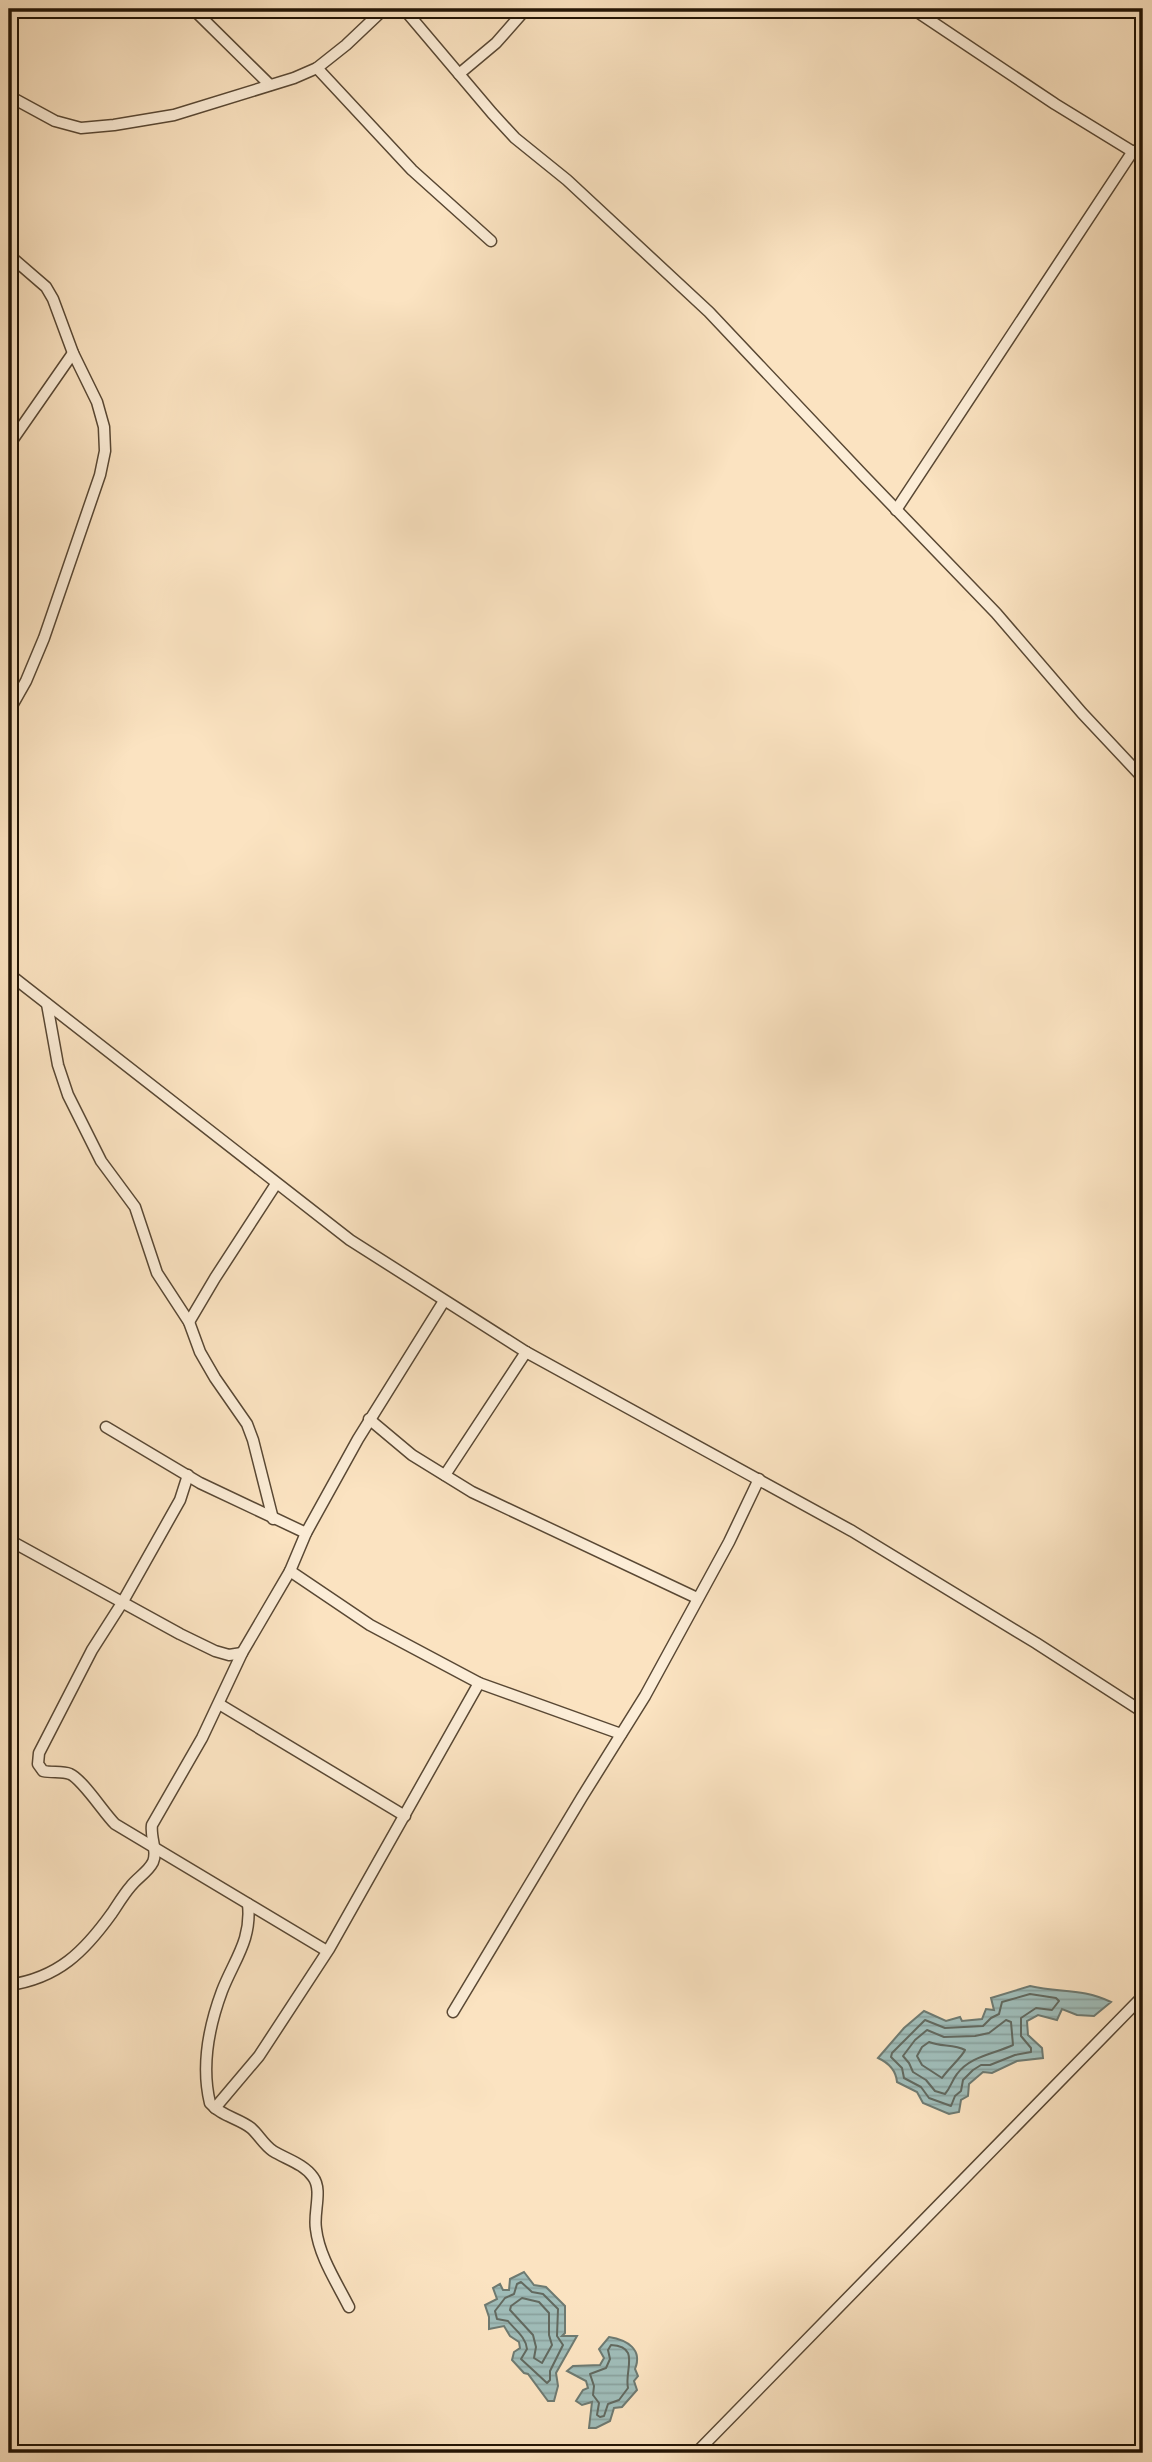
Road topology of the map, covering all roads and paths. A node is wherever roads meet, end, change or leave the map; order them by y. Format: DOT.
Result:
graph roads {
  1 [pos="193,9"];
  2 [pos="384,9"];
  3 [pos="404,9"];
  4 [pos="526,9"];
  5 [pos="913,9"];
  6 [pos="317,68"];
  7 [pos="459,74"];
  8 [pos="270,85"];
  9 [pos="9,96"];
  10 [pos="1133,150"];
  11 [pos="1143,158"];
  12 [pos="491,241"];
  13 [pos="9,255"];
  14 [pos="74,353"];
  15 [pos="9,445"];
  16 [pos="896,510"];
  17 [pos="9,711"];
  18 [pos="1143,778"];
  19 [pos="9,974"];
  20 [pos="47,1004"];
  21 [pos="276,1184"];
  22 [pos="444,1301"];
  23 [pos="190,1322"];
  24 [pos="526,1352"];
  25 [pos="369,1419"];
  26 [pos="106,1427"];
  27 [pos="188,1475"];
  28 [pos="444,1475"];
  29 [pos="759,1479"];
  30 [pos="273,1518"];
  31 [pos="306,1533"];
  32 [pos="9,1540"];
  33 [pos="290,1570"];
  34 [pos="697,1598"];
  35 [pos="122,1603"];
  36 [pos="242,1653"];
  37 [pos="479,1683"];
  38 [pos="219,1704"];
  39 [pos="1143,1712"];
  40 [pos="621,1734"];
  41 [pos="405,1816"];
  42 [pos="153,1846"];
  43 [pos="248,1904"];
  44 [pos="327,1951"];
  45 [pos="9,1985"];
  46 [pos="1143,1996"];
  47 [pos="453,2012"];
  48 [pos="215,2108"];
  49 [pos="349,2307"];
  50 [pos="696,2453"];
  1 -- 8 [label="street"];
  2 -- 6 [label="street"];
  3 -- 7 [label="street"];
  4 -- 7 [label="street"];
  5 -- 10 [label="street"];
  6 -- 8 [label="street"];
  6 -- 12 [label="street"];
  7 -- 16 [label="street"];
  8 -- 9 [label="street"];
  10 -- 11 [label="street"];
  10 -- 16 [label="street"];
  13 -- 14 [label="street"];
  14 -- 15 [label="street"];
  14 -- 17 [label="street"];
  16 -- 18 [label="street"];
  19 -- 20 [label="street"];
  20 -- 21 [label="street"];
  20 -- 23 [label="street"];
  21 -- 22 [label="street"];
  21 -- 23 [label="street"];
  22 -- 24 [label="street"];
  22 -- 25 [label="street"];
  23 -- 30 [label="street"];
  24 -- 28 [label="street"];
  24 -- 29 [label="street"];
  25 -- 28 [label="street"];
  25 -- 31 [label="street"];
  26 -- 27 [label="street"];
  27 -- 30 [label="street"];
  27 -- 35 [label="street"];
  28 -- 34 [label="street"];
  29 -- 34 [label="street"];
  29 -- 39 [label="street"];
  30 -- 31 [label="street"];
  31 -- 33 [label="street"];
  32 -- 35 [label="street"];
  33 -- 36 [label="street"];
  33 -- 37 [label="street"];
  34 -- 40 [label="street"];
  35 -- 36 [label="street"];
  35 -- 42 [label="street"];
  36 -- 38 [label="street"];
  37 -- 40 [label="street"];
  37 -- 41 [label="street"];
  38 -- 41 [label="street"];
  38 -- 42 [label="street"];
  40 -- 47 [label="street"];
  41 -- 44 [label="street"];
  42 -- 43 [label="street"];
  42 -- 45 [label="street"];
  43 -- 44 [label="street"];
  43 -- 48 [label="street"];
  44 -- 48 [label="street"];
  46 -- 50 [label="street"];
  48 -- 49 [label="street"];
}
